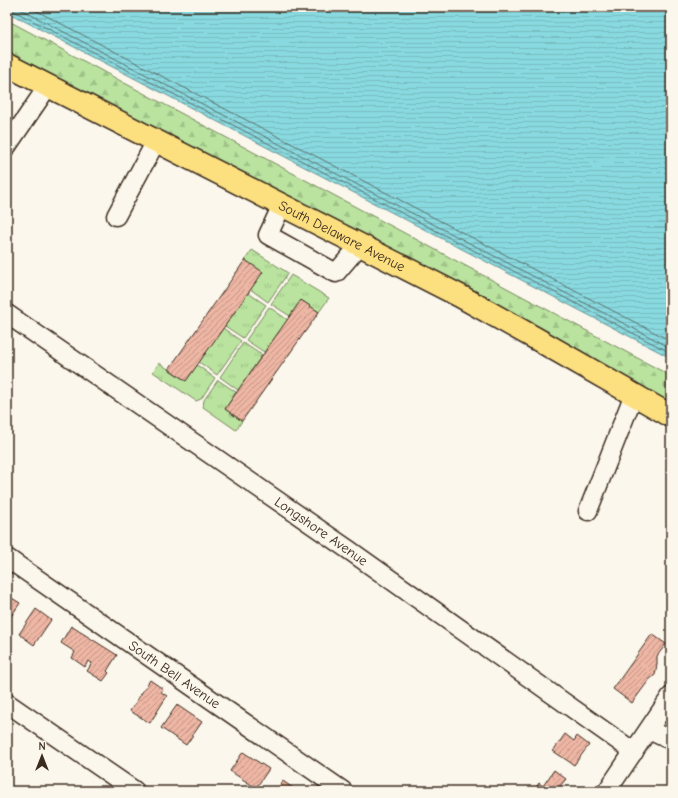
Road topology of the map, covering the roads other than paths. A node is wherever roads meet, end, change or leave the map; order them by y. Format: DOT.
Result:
graph roads {
  1 [pos="7,65"];
  2 [pos="48,86"];
  3 [pos="156,141"];
  4 [pos="7,146"];
  5 [pos="282,205"];
  6 [pos="116,216"];
  7 [pos="360,245"];
  8 [pos="7,314"];
  9 [pos="634,394"];
  10 [pos="671,416"];
  11 [pos="588,511"];
  12 [pos="7,558"];
  13 [pos="671,696"];
  14 [pos="7,703"];
  15 [pos="649,730"];
  16 [pos="671,738"];
  17 [pos="634,752"];
  18 [pos="611,790"];
  19 [pos="135,791"];
  20 [pos="343,791"];
  1 -- 2 [label="main road, South Delaware Avenue"];
  2 -- 3 [label="main road, South Delaware Avenue"];
  2 -- 4 [label="street"];
  3 -- 5 [label="main road, South Delaware Avenue"];
  3 -- 6 [label="street"];
  5 -- 7 [label="main road, South Delaware Avenue"];
  5 -- 7 [label="street"];
  7 -- 9 [label="main road, South Delaware Avenue"];
  8 -- 17 [label="street, Longshore Avenue"];
  9 -- 10 [label="main road, South Delaware Avenue"];
  9 -- 11 [label="street"];
  12 -- 20 [label="street, South Bell Avenue"];
  13 -- 15 [label="street"];
  14 -- 19 [label="street"];
  15 -- 16 [label="street"];
  15 -- 17 [label="street"];
  17 -- 18 [label="street"];
}
